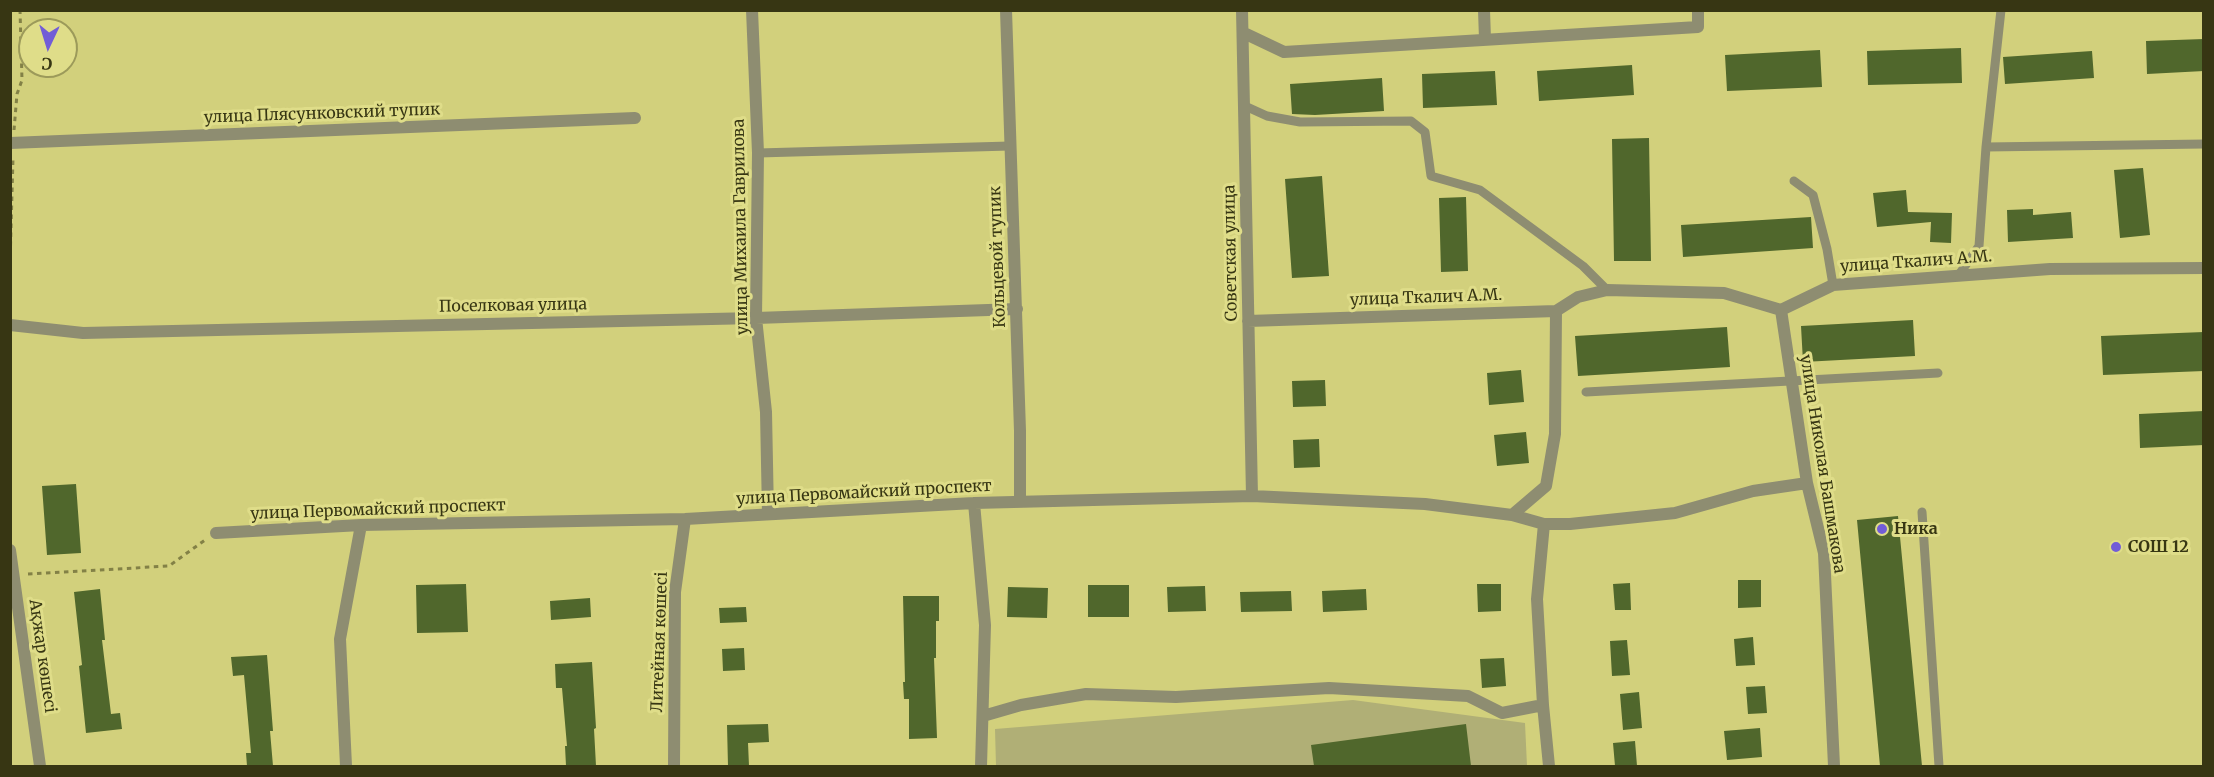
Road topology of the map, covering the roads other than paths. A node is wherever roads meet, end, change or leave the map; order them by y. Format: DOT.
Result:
graph roads {
  1 [pos="752,10"];
  2 [pos="1006,10"];
  3 [pos="1242,10"];
  4 [pos="1484,10"];
  5 [pos="1698,10"];
  6 [pos="2001,10"];
  7 [pos="1244,33"];
  8 [pos="1485,39"];
  9 [pos="1245,106"];
  10 [pos="635,118"];
  11 [pos="10,143"];
  12 [pos="2204,144"];
  13 [pos="1010,146"];
  14 [pos="1986,147"];
  15 [pos="758,153"];
  16 [pos="1794,181"];
  17 [pos="2204,268"];
  18 [pos="1958,276"];
  19 [pos="1833,285"];
  20 [pos="1607,290"];
  21 [pos="1017,309"];
  22 [pos="1781,310"];
  23 [pos="1556,311"];
  24 [pos="756,318"];
  25 [pos="1248,321"];
  26 [pos="10,325"];
  27 [pos="1938,373"];
  28 [pos="1791,382"];
  29 [pos="1586,392"];
  30 [pos="1807,483"];
  31 [pos="1252,496"];
  32 [pos="1020,501"];
  33 [pos="974,502"];
  34 [pos="1922,512"];
  35 [pos="768,514"];
  36 [pos="1512,514"];
  37 [pos="685,519"];
  38 [pos="1544,524"];
  39 [pos="361,525"];
  40 [pos="216,533"];
  41 [pos="10,550"];
  42 [pos="1543,705"];
  43 [pos="983,716"];
  44 [pos="40,766"];
  45 [pos="346,766"];
  46 [pos="674,766"];
  47 [pos="981,766"];
  48 [pos="1549,766"];
  49 [pos="1834,766"];
  50 [pos="1940,766"];
  1 -- 15 [label="street, улица Михаила Гаврилова"];
  2 -- 13 [label="street, Кольцевой тупик"];
  3 -- 7 [label="street, Советская улица"];
  4 -- 8 [label="street"];
  5 -- 8 [label="street"];
  6 -- 14 [label="lane"];
  7 -- 8 [label="street"];
  7 -- 9 [label="street, Советская улица"];
  9 -- 20 [label="lane"];
  9 -- 25 [label="street, Советская улица"];
  10 -- 11 [label="street, улица Плясунковский тупик"];
  12 -- 14 [label="lane"];
  13 -- 15 [label="lane"];
  13 -- 21 [label="street, Кольцевой тупик"];
  14 -- 18 [label="lane"];
  15 -- 24 [label="street, улица Михаила Гаврилова"];
  16 -- 19 [label="lane"];
  17 -- 18 [label="street, улица Ткалич А.М."];
  18 -- 19 [label="street, улица Ткалич А.М."];
  19 -- 22 [label="street, улица Ткалич А.М."];
  20 -- 22 [label="street, улица Ткалич А.М."];
  20 -- 23 [label="street, улица Ткалич А.М."];
  21 -- 24 [label="street, Поселковая улица"];
  21 -- 32 [label="street, Кольцевой тупик"];
  22 -- 28 [label="street, улица Николая Башмакова"];
  23 -- 25 [label="street, улица Ткалич А.М."];
  23 -- 36 [label="street"];
  24 -- 26 [label="street, Поселковая улица"];
  24 -- 35 [label="street, улица Михаила Гаврилова"];
  25 -- 31 [label="street, Советская улица"];
  27 -- 28 [label="lane"];
  28 -- 29 [label="lane"];
  28 -- 30 [label="street, улица Николая Башмакова"];
  30 -- 38 [label="street, улица Первомайский проспект"];
  30 -- 49 [label="street, улица Николая Башмакова"];
  31 -- 32 [label="street, улица Первомайский проспект"];
  31 -- 36 [label="street, улица Первомайский проспект"];
  32 -- 33 [label="street, улица Первомайский проспект"];
  33 -- 35 [label="street, улица Первомайский проспект"];
  33 -- 43 [label="street"];
  34 -- 50 [label="lane"];
  35 -- 37 [label="street, улица Первомайский проспект"];
  36 -- 38 [label="street, улица Первомайский проспект"];
  37 -- 39 [label="street, улица Первомайский проспект"];
  37 -- 46 [label="street, Литейная көшесі"];
  38 -- 42 [label="street"];
  39 -- 40 [label="street, улица Первомайский проспект"];
  39 -- 45 [label="street"];
  41 -- 44 [label="street, Ақжар көшесі"];
  42 -- 43 [label="street"];
  42 -- 48 [label="street"];
  43 -- 47 [label="street"];
}
